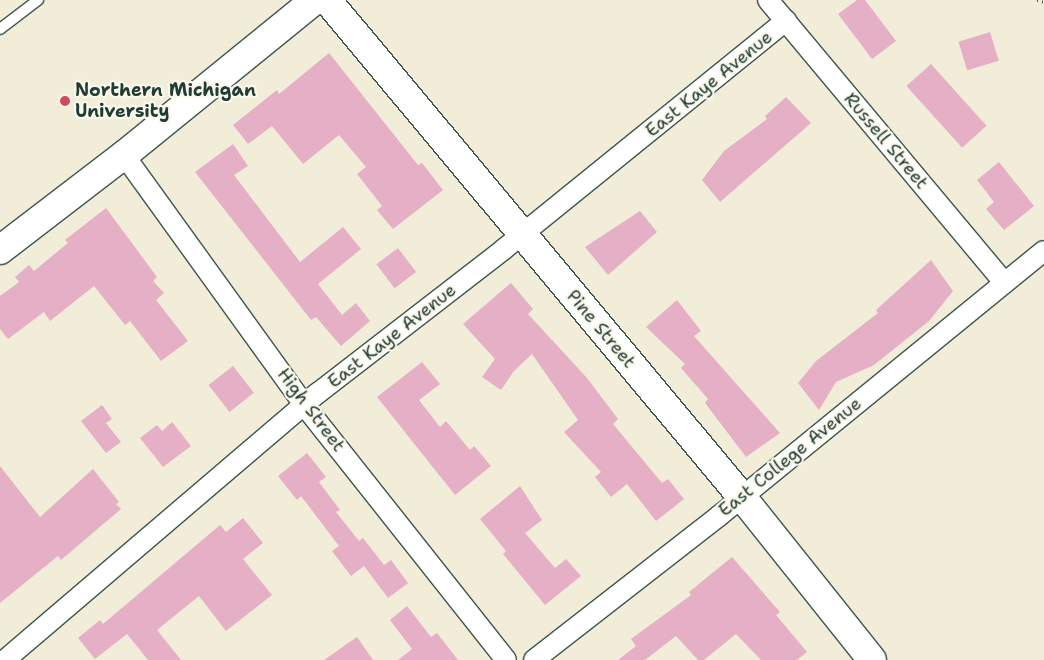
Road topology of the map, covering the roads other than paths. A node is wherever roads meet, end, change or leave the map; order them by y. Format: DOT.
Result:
graph roads {
  1 [pos="38,0"];
  2 [pos="315,0"];
  3 [pos="327,0"];
  4 [pos="768,0"];
  5 [pos="786,22"];
  6 [pos="0,29"];
  7 [pos="124,155"];
  8 [pos="522,234"];
  9 [pos="0,250"];
  10 [pos="1044,251"];
  11 [pos="1004,282"];
  12 [pos="304,405"];
  13 [pos="742,496"];
  14 [pos="5,660"];
  15 [pos="506,660"];
  16 [pos="534,660"];
  17 [pos="872,660"];
  1 -- 6 [label="lane"];
  2 -- 7 [label="street"];
  3 -- 8 [label="street, Pine Street"];
  4 -- 5 [label="street, Russell Street"];
  5 -- 8 [label="street, East Kaye Avenue"];
  5 -- 11 [label="street, Russell Street"];
  7 -- 9 [label="street"];
  7 -- 12 [label="street, High Street"];
  8 -- 12 [label="street, East Kaye Avenue"];
  8 -- 13 [label="street, Pine Street"];
  10 -- 11 [label="street, East College Avenue"];
  11 -- 13 [label="street, East College Avenue"];
  12 -- 14 [label="street, East Kaye Avenue"];
  12 -- 15 [label="street, High Street"];
  13 -- 16 [label="street, East College Avenue"];
  13 -- 17 [label="street, Pine Street"];
}
